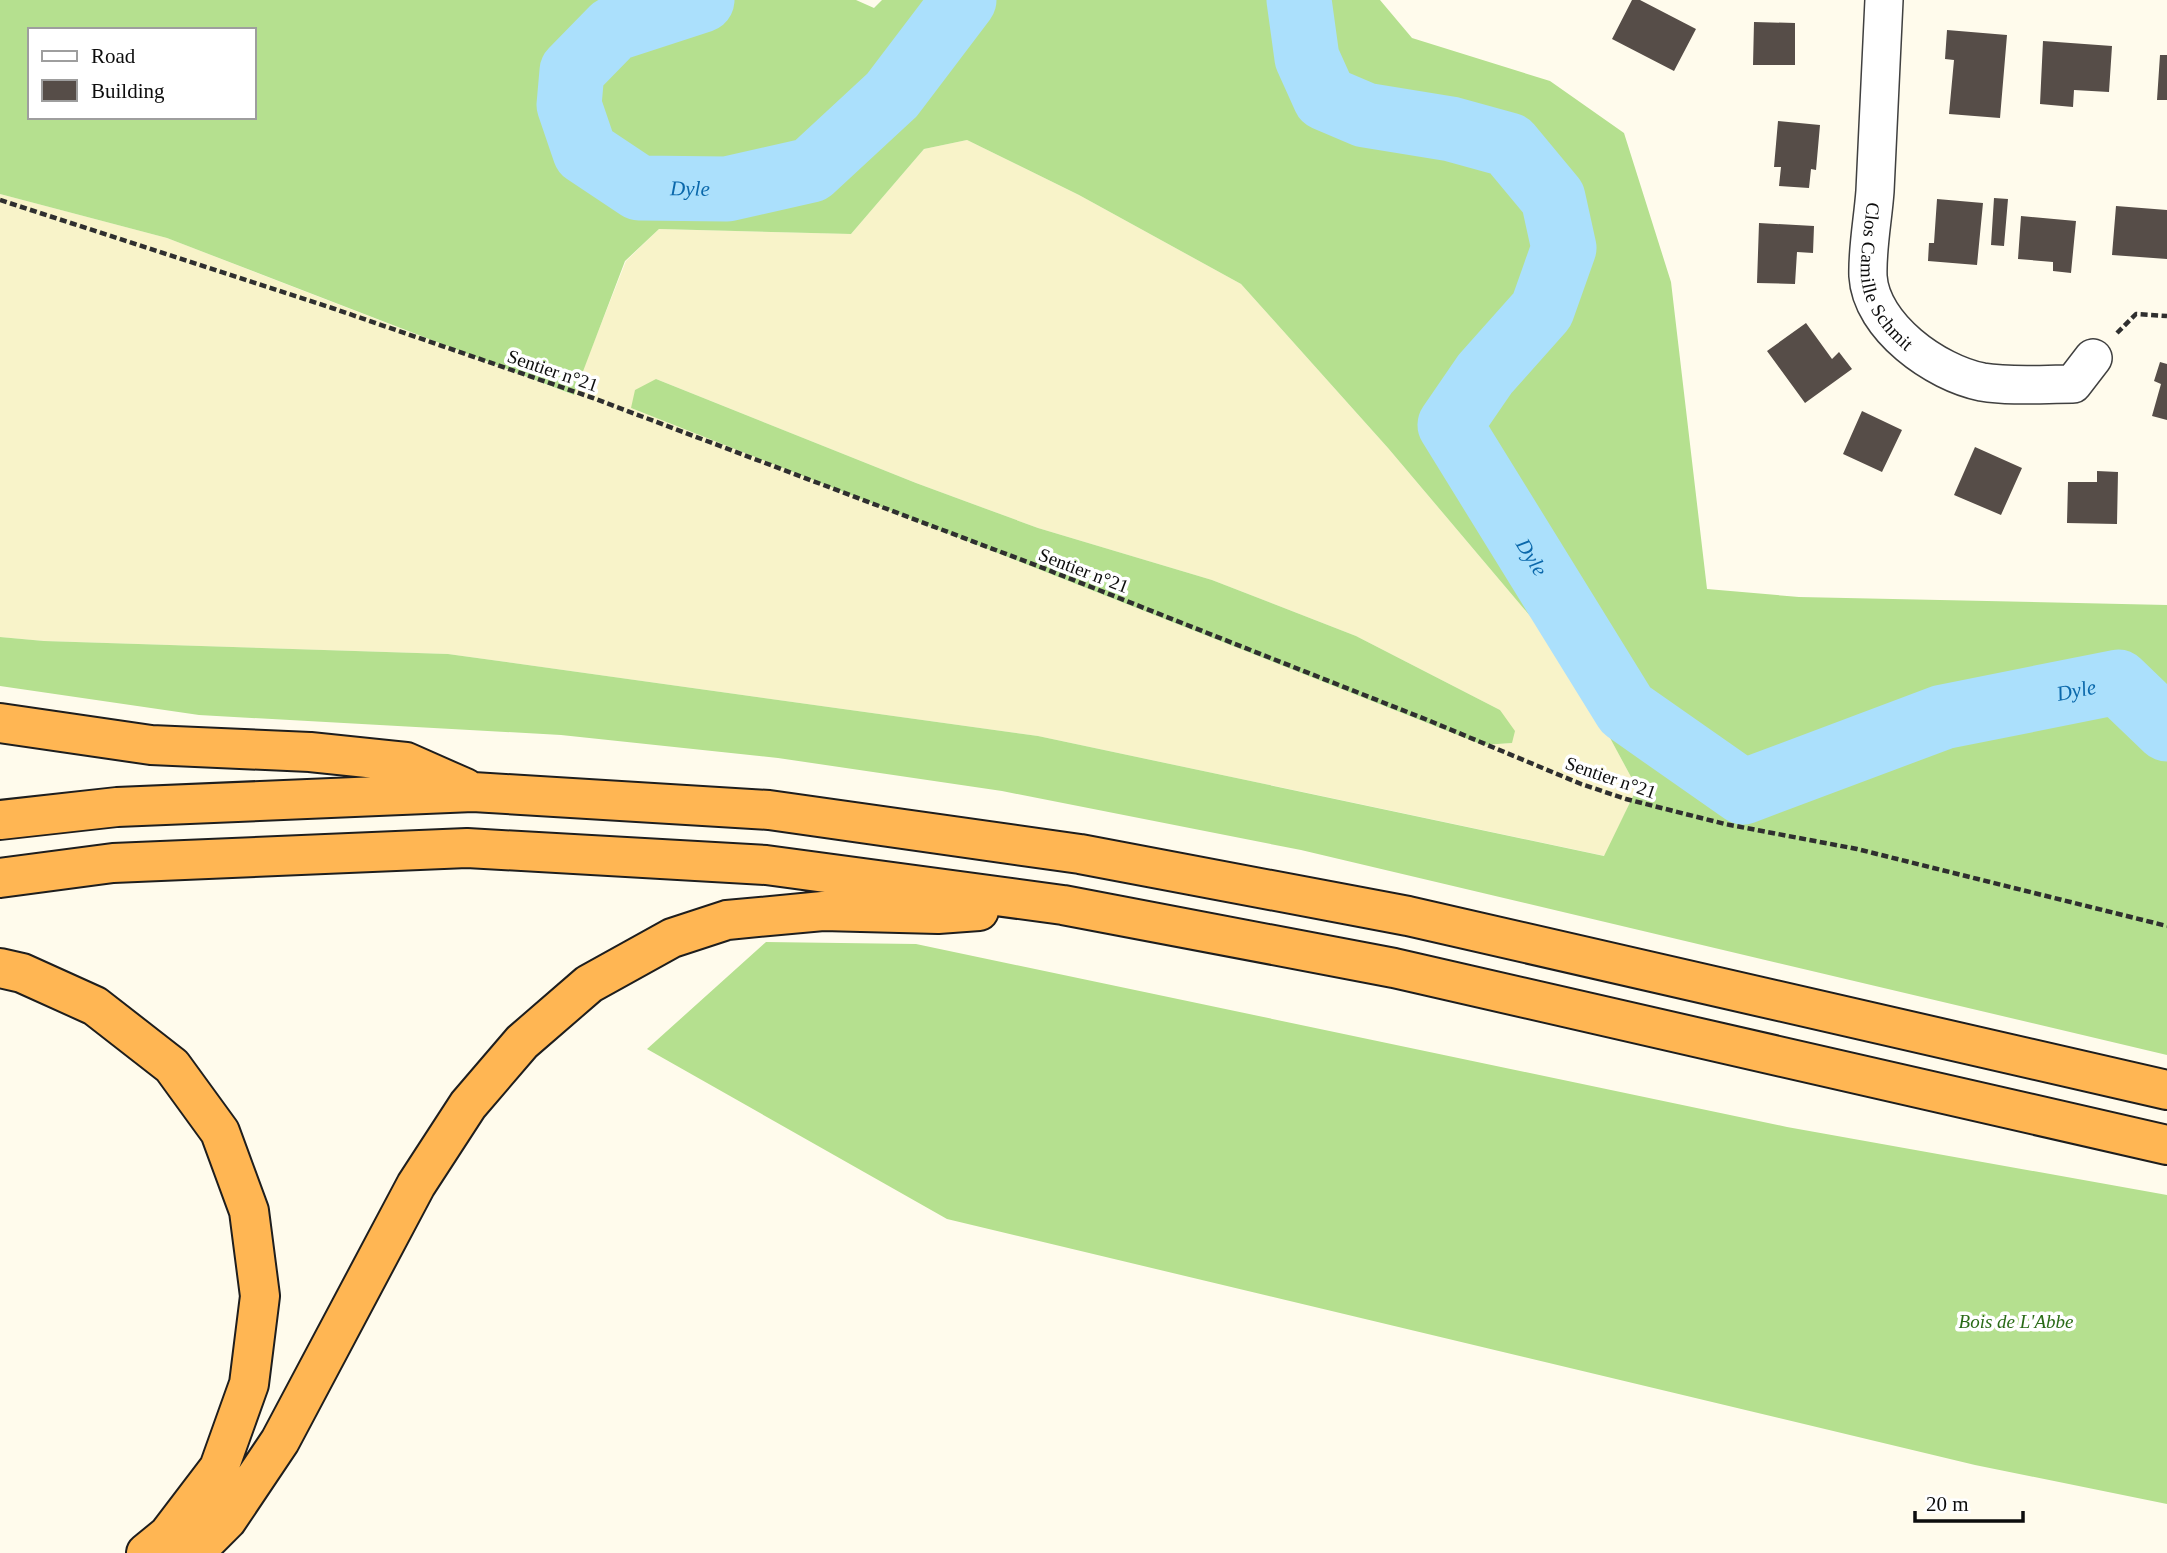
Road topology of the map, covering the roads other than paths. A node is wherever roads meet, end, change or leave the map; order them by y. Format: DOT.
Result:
graph roads {
  1 [pos="1884,0"];
  2 [pos="2093,358"];
  3 [pos="0,723"];
  4 [pos="473,792"];
  5 [pos="0,820"];
  6 [pos="0,878"];
  7 [pos="1063,905"];
  8 [pos="0,968"];
  9 [pos="2167,1090"];
  10 [pos="2167,1145"];
  11 [pos="146,1553"];
  12 [pos="194,1553"];
  1 -- 2 [label="street, Clos Camille Schmit"];
  3 -- 4 [label="highway"];
  4 -- 5 [label="highway"];
  4 -- 9 [label="highway"];
  6 -- 7 [label="highway"];
  7 -- 10 [label="highway"];
  7 -- 12 [label="highway"];
  8 -- 11 [label="highway"];
}
